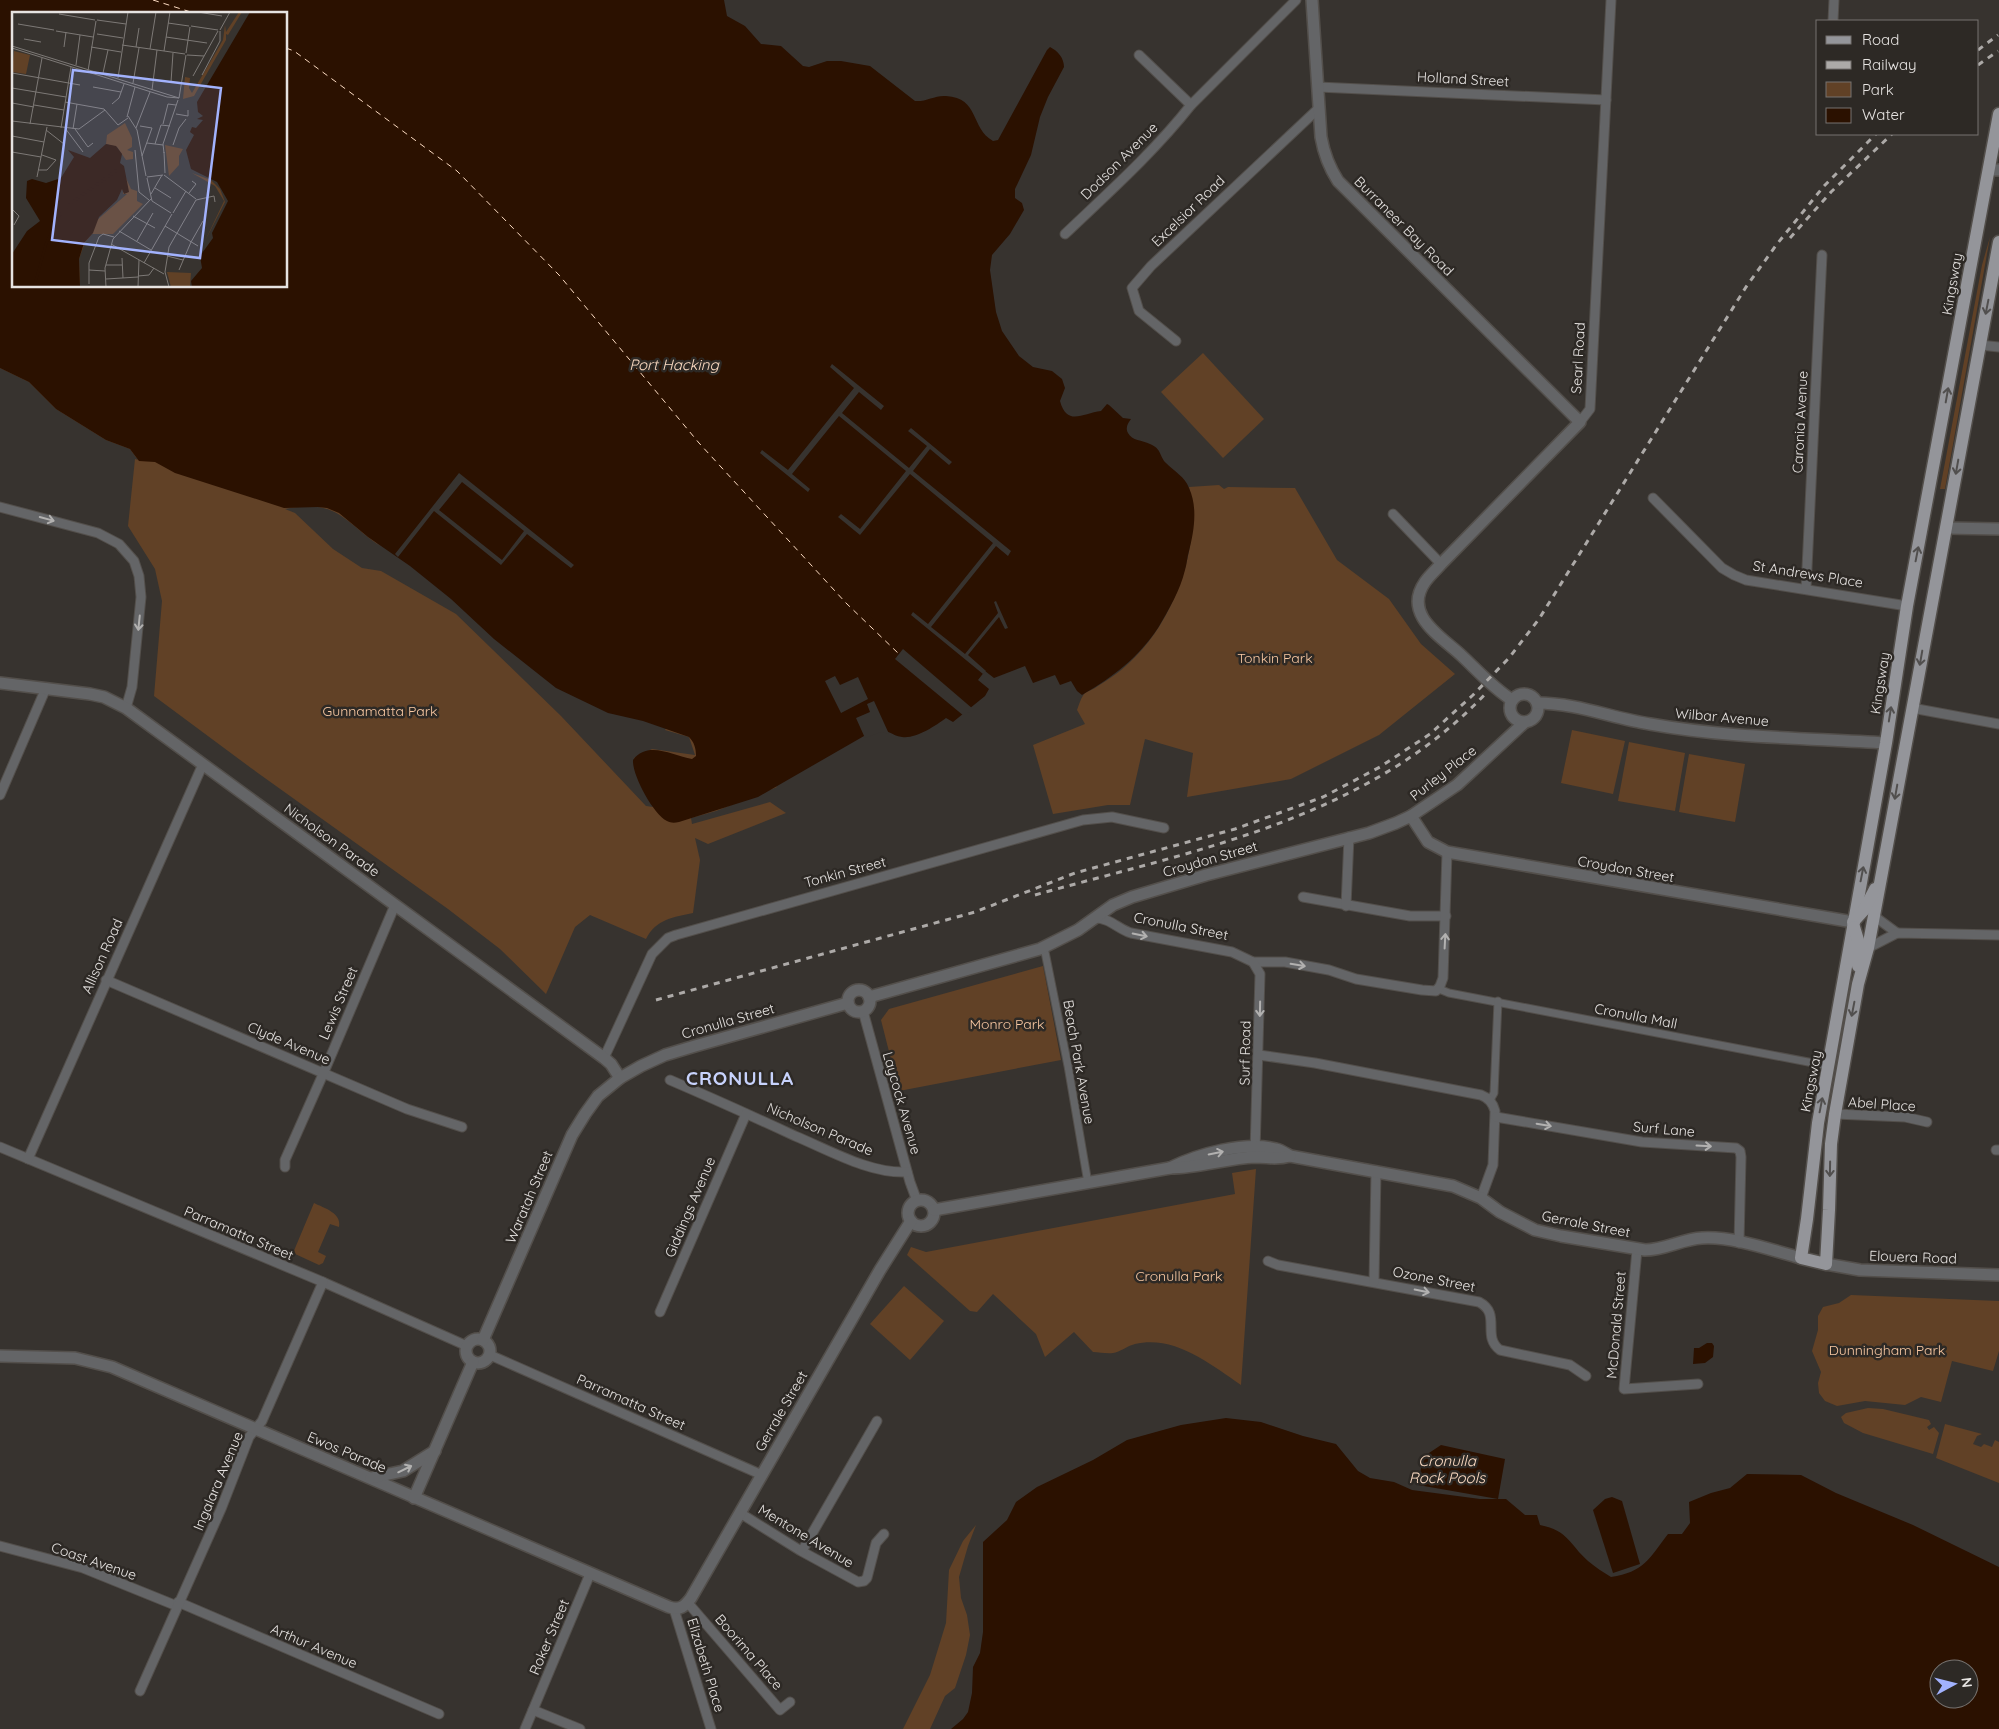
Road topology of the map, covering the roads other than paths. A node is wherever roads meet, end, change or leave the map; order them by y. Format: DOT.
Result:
graph roads {
  1 [pos="1296,0"];
  2 [pos="1312,0"];
  3 [pos="1611,0"];
  4 [pos="1834,0"];
  5 [pos="1833,20"];
  6 [pos="1139,55"];
  7 [pos="1318,87"];
  8 [pos="1606,100"];
  9 [pos="1191,104"];
  10 [pos="1319,108"];
  11 [pos="1999,114"];
  12 [pos="1994,170"];
  13 [pos="1065,234"];
  14 [pos="1999,242"];
  15 [pos="1822,255"];
  16 [pos="1176,341"];
  17 [pos="1980,345"];
  18 [pos="1999,347"];
  19 [pos="1580,422"];
  20 [pos="1653,498"];
  21 [pos="0,507"];
  22 [pos="1393,514"];
  23 [pos="1946,528"];
  24 [pos="1999,529"];
  25 [pos="1441,564"];
  26 [pos="1806,589"];
  27 [pos="1907,606"];
  28 [pos="1930,610"];
  29 [pos="0,683"];
  30 [pos="46,688"];
  31 [pos="1512,700"];
  32 [pos="1537,703"];
  33 [pos="126,708"];
  34 [pos="1912,708"];
  35 [pos="1513,718"];
  36 [pos="1526,722"];
  37 [pos="1999,724"];
  38 [pos="1506,741"];
  39 [pos="1886,742"];
  40 [pos="1906,744"];
  41 [pos="203,764"];
  42 [pos="0,795"];
  43 [pos="1411,816"];
  44 [pos="1396,823"];
  45 [pos="1164,828"];
  46 [pos="1349,837"];
  47 [pos="1447,852"];
  48 [pos="1881,876"];
  49 [pos="1303,897"];
  50 [pos="395,905"];
  51 [pos="1346,906"];
  52 [pos="1446,916"];
  53 [pos="1874,916"];
  54 [pos="1095,918"];
  55 [pos="1852,922"];
  56 [pos="1897,932"];
  57 [pos="1999,935"];
  58 [pos="1044,947"];
  59 [pos="1868,948"];
  60 [pos="1253,962"];
  61 [pos="106,980"];
  62 [pos="1858,984"];
  63 [pos="1439,988"];
  64 [pos="869,997"];
  65 [pos="1498,1001"];
  66 [pos="848,1003"];
  67 [pos="863,1011"];
  68 [pos="1259,1055"];
  69 [pos="604,1058"];
  70 [pos="1829,1066"];
  71 [pos="324,1072"];
  72 [pos="620,1078"];
  73 [pos="670,1080"];
  74 [pos="1490,1100"];
  75 [pos="746,1114"];
  76 [pos="1835,1114"];
  77 [pos="1496,1117"];
  78 [pos="1927,1122"];
  79 [pos="462,1127"];
  80 [pos="0,1147"];
  81 [pos="1256,1152"];
  82 [pos="28,1159"];
  83 [pos="285,1167"];
  84 [pos="1376,1171"];
  85 [pos="907,1172"];
  86 [pos="1088,1182"];
  87 [pos="1481,1198"];
  88 [pos="917,1201"];
  89 [pos="934,1210"];
  90 [pos="1829,1210"];
  91 [pos="1807,1219"];
  92 [pos="911,1221"];
  93 [pos="1739,1242"];
  94 [pos="1637,1250"];
  95 [pos="1801,1258"];
  96 [pos="1268,1261"];
  97 [pos="1826,1264"];
  98 [pos="1999,1275"];
  99 [pos="323,1282"];
  100 [pos="1374,1282"];
  101 [pos="660,1312"];
  102 [pos="483,1340"];
  103 [pos="467,1346"];
  104 [pos="0,1356"];
  105 [pos="490,1356"];
  106 [pos="473,1362"];
  107 [pos="1586,1376"];
  108 [pos="1698,1384"];
  109 [pos="877,1421"];
  110 [pos="255,1429"];
  111 [pos="435,1451"];
  112 [pos="762,1475"];
  113 [pos="372,1478"];
  114 [pos="414,1498"];
  115 [pos="740,1513"];
  116 [pos="884,1534"];
  117 [pos="0,1546"];
  118 [pos="802,1552"];
  119 [pos="590,1574"];
  120 [pos="688,1603"];
  121 [pos="178,1604"];
  122 [pos="674,1609"];
  123 [pos="140,1691"];
  124 [pos="790,1702"];
  125 [pos="533,1710"];
  126 [pos="439,1714"];
  127 [pos="525,1729"];
  128 [pos="580,1729"];
  129 [pos="711,1729"];
  1 -- 9 [label="street, Dodson Avenue"];
  2 -- 7 [label="street, Burraneer Bay Road"];
  3 -- 8 [label="street, Searl Road"];
  4 -- 5 [label="street"];
  6 -- 9 [label="street"];
  7 -- 8 [label="street, Holland Street"];
  7 -- 10 [label="street, Burraneer Bay Road"];
  8 -- 19 [label="street, Searl Road"];
  9 -- 13 [label="street, Dodson Avenue"];
  10 -- 16 [label="street, Excelsior Road"];
  10 -- 19 [label="street, Burraneer Bay Road"];
  11 -- 12 [label="main road, Kingsway"];
  27 -- 12 [label="main road, Kingsway, one-way"];
  14 -- 17 [label="main road, Kingsway, one-way"];
  15 -- 26 [label="street, Caronia Avenue"];
  17 -- 18 [label="street"];
  17 -- 23 [label="main road, Kingsway, one-way"];
  19 -- 25 [label="street, Searl Road"];
  20 -- 26 [label="street, St Andrews Place"];
  21 -- 33 [label="street, one-way"];
  22 -- 25 [label="street"];
  23 -- 24 [label="street"];
  23 -- 28 [label="main road, Kingsway"];
  25 -- 31 [label="street, Searl Road"];
  26 -- 27 [label="street, St Andrews Place"];
  27 -- 28 [label="main road, St Andrews Place"];
  39 -- 27 [label="main road, Kingsway, one-way"];
  28 -- 34 [label="main road, Kingsway, one-way"];
  29 -- 30 [label="street, Nicholson Parade"];
  30 -- 33 [label="street, Nicholson Parade"];
  30 -- 42 [label="street"];
  31 -- 32 [label="street"];
  31 -- 35 [label="street"];
  32 -- 36 [label="street"];
  32 -- 39 [label="street, Wilbar Avenue"];
  33 -- 41 [label="street, Nicholson Parade"];
  34 -- 37 [label="street"];
  34 -- 40 [label="main road, Kingsway"];
  35 -- 36 [label="street"];
  35 -- 38 [label="street"];
  36 -- 38 [label="street, Purley Place"];
  38 -- 43 [label="street, Purley Place"];
  39 -- 40 [label="main road, Wilbar Avenue"];
  55 -- 39 [label="main road, Kingsway, one-way"];
  40 -- 48 [label="main road, Kingsway, one-way"];
  41 -- 50 [label="street, Nicholson Parade"];
  41 -- 61 [label="street, Allison Road"];
  43 -- 44 [label="street, Purley Place"];
  43 -- 47 [label="street, Croydon Street"];
  44 -- 46 [label="street, Croydon Street"];
  45 -- 69 [label="street, Tonkin Street"];
  46 -- 51 [label="street"];
  46 -- 54 [label="street, Croydon Street"];
  47 -- 52 [label="street"];
  47 -- 55 [label="street, Croydon Street"];
  48 -- 53 [label="main road, Kingsway"];
  48 -- 55 [label="main road"];
  49 -- 51 [label="street"];
  50 -- 69 [label="street, Nicholson Parade"];
  50 -- 71 [label="street, Lewis Street"];
  51 -- 52 [label="street"];
  63 -- 52 [label="street, one-way"];
  53 -- 56 [label="street"];
  53 -- 59 [label="main road, Kingsway"];
  54 -- 58 [label="street"];
  54 -- 60 [label="street, Cronulla Street, one-way"];
  55 -- 62 [label="main road"];
  55 -- 70 [label="main road, Kingsway"];
  56 -- 57 [label="street"];
  56 -- 59 [label="street"];
  58 -- 64 [label="street"];
  58 -- 86 [label="street, Beach Park Avenue"];
  59 -- 62 [label="main road, Kingsway"];
  60 -- 63 [label="street, Cronulla Street, one-way"];
  60 -- 68 [label="street, Surf Road, one-way"];
  61 -- 71 [label="street, Clyde Avenue"];
  61 -- 82 [label="street, Allison Road"];
  62 -- 76 [label="main road, Kingsway, one-way"];
  63 -- 65 [label="street, Cronulla Mall"];
  64 -- 66 [label="street"];
  64 -- 67 [label="street"];
  65 -- 70 [label="street, Cronulla Mall"];
  65 -- 74 [label="street"];
  66 -- 67 [label="street"];
  66 -- 72 [label="street, Cronulla Street"];
  67 -- 85 [label="street, Laycock Avenue"];
  68 -- 74 [label="street"];
  68 -- 81 [label="street, Surf Road"];
  69 -- 72 [label="street, Nicholson Parade"];
  91 -- 70 [label="main road, Kingsway, one-way"];
  71 -- 79 [label="street, Clyde Avenue"];
  71 -- 83 [label="street, Lewis Street"];
  72 -- 102 [label="street, Waratah Street"];
  73 -- 75 [label="street, Nicholson Parade"];
  74 -- 77 [label="street"];
  75 -- 85 [label="street, Nicholson Parade"];
  75 -- 101 [label="street, Giddings Avenue"];
  76 -- 78 [label="street, Abel Place"];
  76 -- 90 [label="main road, Kingsway, one-way"];
  77 -- 87 [label="street"];
  77 -- 93 [label="street, Surf Lane, one-way"];
  80 -- 82 [label="street, Parramatta Street"];
  81 -- 84 [label="street, Gerrale Street"];
  81 -- 86 [label="street, Gerrale Street"];
  82 -- 99 [label="street, Parramatta Street"];
  84 -- 87 [label="street, Gerrale Street"];
  84 -- 100 [label="street"];
  85 -- 88 [label="street, Laycock Avenue"];
  86 -- 89 [label="street, Gerrale Street"];
  87 -- 94 [label="street, Gerrale Street"];
  88 -- 89 [label="street"];
  88 -- 92 [label="street"];
  89 -- 92 [label="street"];
  90 -- 91 [label="main road"];
  90 -- 97 [label="main road, Kingsway"];
  91 -- 95 [label="main road, Kingsway"];
  92 -- 112 [label="street, Gerrale Street"];
  93 -- 94 [label="street, Gerrale Street"];
  93 -- 95 [label="street, Gerrale Street"];
  94 -- 108 [label="street, McDonald Street"];
  95 -- 97 [label="main road, Gerrale Street"];
  96 -- 100 [label="street, Ozone Street"];
  97 -- 98 [label="street, Elouera Road"];
  99 -- 103 [label="street, Parramatta Street"];
  99 -- 110 [label="street, Ingalara Avenue"];
  100 -- 107 [label="street, Ozone Street, one-way"];
  102 -- 103 [label="street"];
  102 -- 105 [label="street"];
  103 -- 106 [label="street"];
  104 -- 110 [label="street, Ewos Parade"];
  105 -- 106 [label="street"];
  105 -- 112 [label="street, Parramatta Street"];
  106 -- 111 [label="street"];
  109 -- 118 [label="street"];
  110 -- 113 [label="street, Ewos Parade"];
  110 -- 121 [label="street, Ingalara Avenue"];
  113 -- 111 [label="street, one-way"];
  111 -- 114 [label="street"];
  112 -- 115 [label="street, Gerrale Street"];
  113 -- 114 [label="street, Ewos Parade"];
  114 -- 119 [label="street, Ewos Parade"];
  115 -- 118 [label="street, Mentone Avenue"];
  115 -- 120 [label="street, Gerrale Street"];
  116 -- 118 [label="street, Mentone Avenue"];
  117 -- 121 [label="street, Coast Avenue"];
  119 -- 122 [label="street, Ewos Parade"];
  119 -- 125 [label="street, Roker Street"];
  120 -- 122 [label="street"];
  120 -- 124 [label="street, Boorima Place"];
  121 -- 123 [label="street, Ingalara Avenue"];
  121 -- 126 [label="street, Arthur Avenue"];
  122 -- 129 [label="street, Elizabeth Place"];
  125 -- 127 [label="street, Roker Street"];
  125 -- 128 [label="street"];
}
